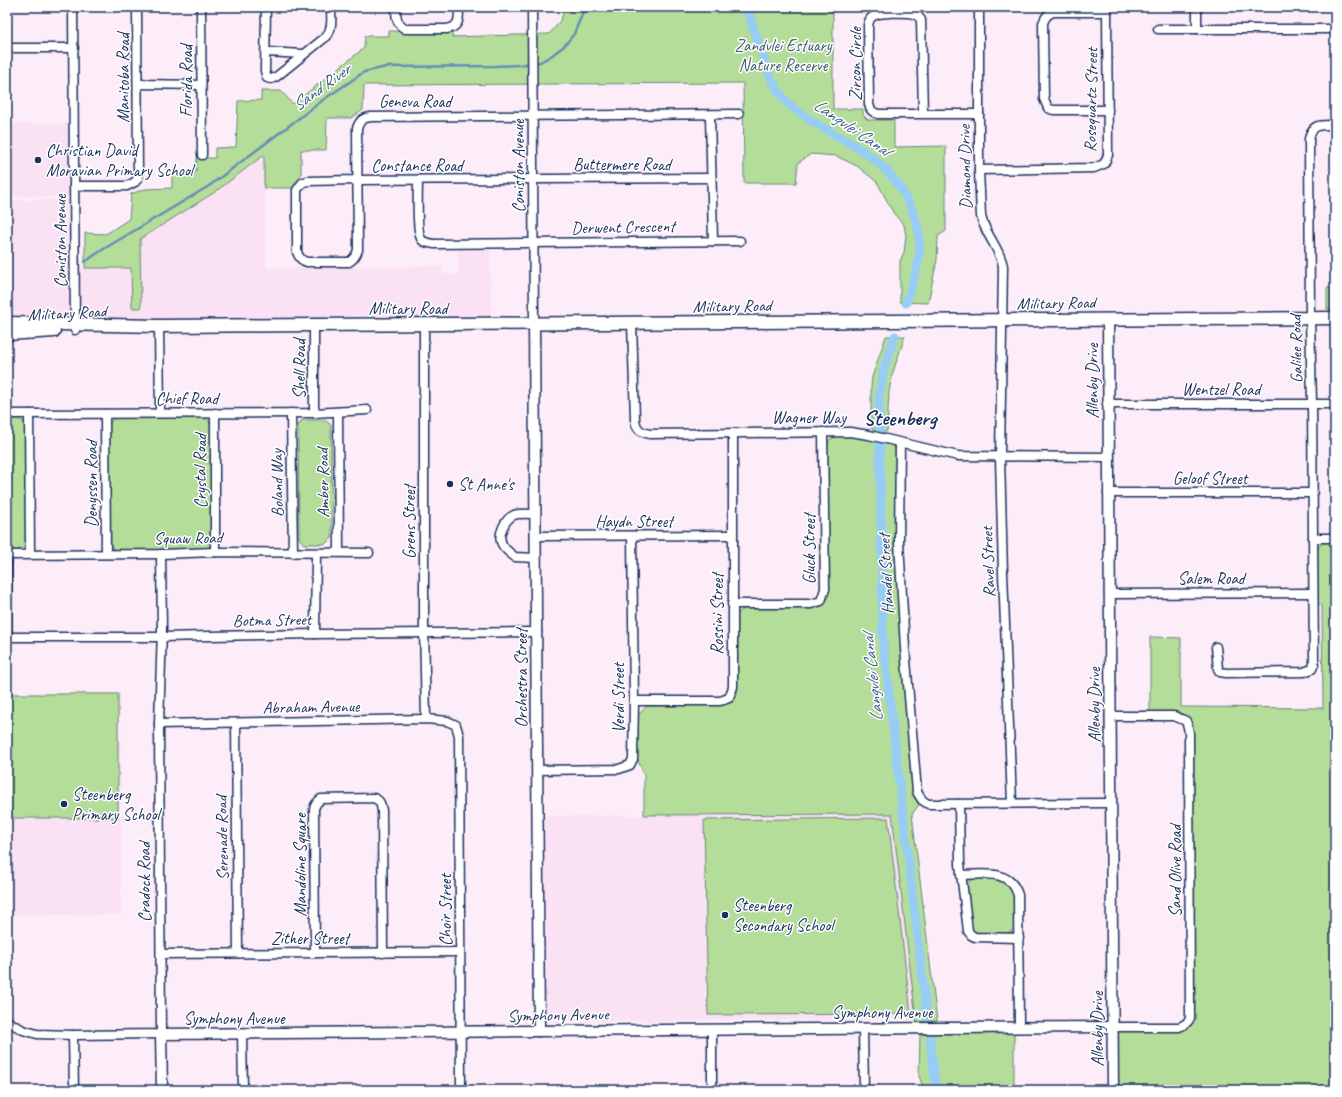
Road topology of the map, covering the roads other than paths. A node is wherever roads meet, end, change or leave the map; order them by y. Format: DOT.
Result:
graph roads {
  1 [pos="73,7"];
  2 [pos="137,7"];
  3 [pos="201,7"];
  4 [pos="266,7"];
  5 [pos="331,7"];
  6 [pos="396,7"];
  7 [pos="460,7"];
  8 [pos="532,7"];
  9 [pos="979,7"];
  10 [pos="1197,7"];
  11 [pos="1107,9"];
  12 [pos="1197,28"];
  13 [pos="1158,29"];
  14 [pos="1335,29"];
  15 [pos="7,48"];
  16 [pos="74,48"];
  17 [pos="266,52"];
  18 [pos="303,54"];
  19 [pos="138,84"];
  20 [pos="201,85"];
  21 [pos="1108,110"];
  22 [pos="739,114"];
  23 [pos="923,114"];
  24 [pos="979,114"];
  25 [pos="532,115"];
  26 [pos="710,115"];
  27 [pos="1335,125"];
  28 [pos="202,155"];
  29 [pos="979,170"];
  30 [pos="711,178"];
  31 [pos="356,180"];
  32 [pos="418,180"];
  33 [pos="533,180"];
  34 [pos="74,186"];
  35 [pos="712,241"];
  36 [pos="740,241"];
  37 [pos="533,243"];
  38 [pos="1310,318"];
  39 [pos="1335,318"];
  40 [pos="1002,320"];
  41 [pos="1108,320"];
  42 [pos="7,324"];
  43 [pos="424,324"];
  44 [pos="534,324"];
  45 [pos="632,324"];
  46 [pos="314,325"];
  47 [pos="159,326"];
  48 [pos="75,327"];
  49 [pos="7,334"];
  50 [pos="1312,403"];
  51 [pos="1107,404"];
  52 [pos="1335,404"];
  53 [pos="367,410"];
  54 [pos="338,412"];
  55 [pos="215,413"];
  56 [pos="291,413"];
  57 [pos="314,413"];
  58 [pos="7,414"];
  59 [pos="29,414"];
  60 [pos="105,414"];
  61 [pos="160,414"];
  62 [pos="823,432"];
  63 [pos="733,433"];
  64 [pos="900,443"];
  65 [pos="1000,457"];
  66 [pos="1108,457"];
  67 [pos="1108,493"];
  68 [pos="1312,493"];
  69 [pos="536,514"];
  70 [pos="732,535"];
  71 [pos="536,536"];
  72 [pos="632,537"];
  73 [pos="1313,538"];
  74 [pos="1335,538"];
  75 [pos="215,552"];
  76 [pos="339,552"];
  77 [pos="293,553"];
  78 [pos="369,553"];
  79 [pos="30,554"];
  80 [pos="106,554"];
  81 [pos="161,554"];
  82 [pos="316,554"];
  83 [pos="7,555"];
  84 [pos="536,558"];
  85 [pos="1313,593"];
  86 [pos="1110,594"];
  87 [pos="732,604"];
  88 [pos="537,632"];
  89 [pos="315,634"];
  90 [pos="424,634"];
  91 [pos="7,637"];
  92 [pos="162,637"];
  93 [pos="1216,647"];
  94 [pos="634,701"];
  95 [pos="1110,716"];
  96 [pos="426,720"];
  97 [pos="236,723"];
  98 [pos="160,724"];
  99 [pos="458,730"];
  100 [pos="537,770"];
  101 [pos="1012,803"];
  102 [pos="1110,803"];
  103 [pos="959,804"];
  104 [pos="961,875"];
  105 [pos="1018,938"];
  106 [pos="460,952"];
  107 [pos="238,953"];
  108 [pos="315,953"];
  109 [pos="383,953"];
  110 [pos="161,954"];
  111 [pos="7,1021"];
  112 [pos="1019,1027"];
  113 [pos="1113,1027"];
  114 [pos="863,1028"];
  115 [pos="712,1030"];
  116 [pos="539,1031"];
  117 [pos="460,1032"];
  118 [pos="161,1034"];
  119 [pos="242,1034"];
  120 [pos="74,1036"];
  121 [pos="74,1090"];
  122 [pos="162,1090"];
  123 [pos="243,1090"];
  124 [pos="461,1090"];
  125 [pos="712,1090"];
  126 [pos="864,1090"];
  127 [pos="1113,1090"];
  1 -- 16 [label="street, Coniston Avenue"];
  2 -- 19 [label="street, Manitoba Road"];
  3 -- 20 [label="street, Florida Road"];
  4 -- 17 [label="street"];
  5 -- 18 [label="street"];
  6 -- 7 [label="street"];
  8 -- 25 [label="street, Coniston Avenue"];
  9 -- 24 [label="street, Diamond Drive"];
  10 -- 12 [label="street"];
  11 -- 21 [label="street, Rosequartz Street"];
  11 -- 21 [label="street"];
  12 -- 13 [label="street"];
  12 -- 14 [label="street"];
  15 -- 16 [label="street"];
  16 -- 34 [label="street, Coniston Avenue"];
  17 -- 18 [label="street"];
  17 -- 18 [label="street"];
  19 -- 20 [label="street"];
  19 -- 34 [label="street, Manitoba Road"];
  20 -- 28 [label="street, Florida Road"];
  21 -- 29 [label="street, Rosequartz Street"];
  22 -- 26 [label="street"];
  23 -- 23 [label="street, Zircon Circle"];
  23 -- 24 [label="street, Zircon Circle"];
  24 -- 29 [label="street, Diamond Drive"];
  25 -- 26 [label="street"];
  25 -- 31 [label="street, Geneva Road"];
  25 -- 33 [label="street, Coniston Avenue"];
  26 -- 30 [label="street"];
  27 -- 38 [label="street, Galilee Road"];
  29 -- 40 [label="street, Diamond Drive"];
  30 -- 33 [label="street, Buttermere Road"];
  30 -- 35 [label="street"];
  31 -- 31 [label="street, Constance Road"];
  31 -- 32 [label="street, Constance Road"];
  32 -- 33 [label="street, Constance Road"];
  32 -- 37 [label="street, Derwent Crescent"];
  33 -- 37 [label="street, Coniston Avenue"];
  34 -- 48 [label="street, Coniston Avenue"];
  35 -- 36 [label="street, Derwent Crescent"];
  35 -- 37 [label="street, Derwent Crescent"];
  37 -- 44 [label="street, Coniston Avenue"];
  38 -- 39 [label="main road, Military Road"];
  38 -- 41 [label="main road, Military Road"];
  38 -- 50 [label="street, Galilee Road"];
  40 -- 41 [label="main road, Military Road"];
  40 -- 45 [label="main road, Military Road"];
  40 -- 65 [label="street, Ravel Street"];
  41 -- 51 [label="street, Allenby Drive"];
  42 -- 48 [label="main road, Military Road"];
  43 -- 44 [label="main road, Military Road"];
  43 -- 46 [label="main road, Military Road"];
  43 -- 90 [label="street, Grens Street"];
  44 -- 45 [label="main road, Military Road"];
  44 -- 69 [label="street, Orchestra Street"];
  45 -- 63 [label="street, Wagner Way"];
  46 -- 47 [label="main road, Military Road"];
  46 -- 57 [label="street, Shell Road"];
  47 -- 48 [label="main road, Military Road"];
  47 -- 61 [label="street"];
  48 -- 49 [label="main road, Military Road"];
  50 -- 51 [label="street, Wentzel Road"];
  50 -- 52 [label="street, Wentzel Road"];
  50 -- 68 [label="street, Galilee Road"];
  51 -- 66 [label="street, Allenby Drive"];
  53 -- 54 [label="street, Chief Road"];
  54 -- 57 [label="street, Chief Road"];
  54 -- 76 [label="street, Amber Road"];
  55 -- 56 [label="street, Chief Road"];
  55 -- 61 [label="street, Chief Road"];
  55 -- 75 [label="street, Crystal Road"];
  56 -- 57 [label="street, Chief Road"];
  56 -- 77 [label="street, Boland Way"];
  58 -- 59 [label="street, Chief Road"];
  59 -- 60 [label="street, Chief Road"];
  59 -- 79 [label="street"];
  60 -- 61 [label="street, Chief Road"];
  60 -- 80 [label="street, Denyssen Road"];
  62 -- 63 [label="street, Wagner Way"];
  62 -- 64 [label="street, Wagner Way"];
  62 -- 87 [label="street, Gluck Street"];
  63 -- 70 [label="street, Rossini Street"];
  64 -- 65 [label="street, Wagner Way"];
  64 -- 103 [label="street, Handel Street"];
  65 -- 66 [label="street, Wagner Way"];
  65 -- 101 [label="street, Ravel Street"];
  66 -- 67 [label="street, Allenby Drive"];
  67 -- 68 [label="street, Geloof Street"];
  67 -- 86 [label="street, Allenby Drive"];
  68 -- 73 [label="street, Galilee Road"];
  69 -- 71 [label="street, Orchestra Street"];
  69 -- 84 [label="street"];
  70 -- 72 [label="street, Haydn Street"];
  70 -- 87 [label="street, Rossini Street"];
  71 -- 72 [label="street, Haydn Street"];
  71 -- 84 [label="street, Orchestra Street"];
  72 -- 94 [label="street, Verdi Street"];
  73 -- 74 [label="street"];
  73 -- 85 [label="street, Galilee Road"];
  75 -- 77 [label="street, Squaw Road"];
  75 -- 81 [label="street, Squaw Road"];
  76 -- 78 [label="street, Squaw Road"];
  76 -- 82 [label="street, Squaw Road"];
  77 -- 82 [label="street, Squaw Road"];
  79 -- 80 [label="street, Squaw Road"];
  79 -- 83 [label="street, Squaw Road"];
  80 -- 81 [label="street, Squaw Road"];
  81 -- 92 [label="street, Cradock Road"];
  82 -- 89 [label="street"];
  83 -- 91 [label="street"];
  84 -- 88 [label="street, Orchestra Street"];
  85 -- 86 [label="street, Salem Road"];
  85 -- 93 [label="street, Galilee Road"];
  86 -- 95 [label="street, Allenby Drive"];
  87 -- 94 [label="street, Rossini Street"];
  88 -- 90 [label="street, Botma Street"];
  88 -- 100 [label="street, Orchestra Street"];
  89 -- 90 [label="street, Botma Street"];
  89 -- 92 [label="street, Botma Street"];
  90 -- 96 [label="street, Grens Street"];
  91 -- 92 [label="street, Botma Street"];
  92 -- 98 [label="street, Cradock Road"];
  94 -- 100 [label="street, Verdi Street"];
  95 -- 102 [label="street, Allenby Drive"];
  95 -- 113 [label="street, Sand Olive Road"];
  96 -- 97 [label="street, Abraham Avenue"];
  96 -- 99 [label="street, Abraham Avenue"];
  97 -- 98 [label="street, Abraham Avenue"];
  97 -- 107 [label="street, Serenade Road"];
  98 -- 110 [label="street, Cradock Road"];
  99 -- 106 [label="street, Choir Street"];
  100 -- 116 [label="street, Orchestra Street"];
  101 -- 102 [label="street, Handel Street"];
  101 -- 103 [label="street, Handel Street"];
  102 -- 113 [label="street, Allenby Drive"];
  103 -- 104 [label="street"];
  104 -- 105 [label="street"];
  104 -- 105 [label="street"];
  105 -- 112 [label="street"];
  106 -- 109 [label="street, Zither Street"];
  106 -- 117 [label="street, Choir Street"];
  107 -- 108 [label="street, Zither Street"];
  107 -- 110 [label="street, Zither Street"];
  108 -- 109 [label="street, Zither Street"];
  108 -- 109 [label="street, Mandoline Square"];
  110 -- 118 [label="street, Cradock Road"];
  111 -- 120 [label="street, Symphony Avenue"];
  112 -- 113 [label="street, Symphony Avenue"];
  112 -- 114 [label="street, Symphony Avenue"];
  113 -- 127 [label="street, Allenby Drive"];
  114 -- 115 [label="street, Symphony Avenue"];
  114 -- 126 [label="street"];
  115 -- 116 [label="street, Symphony Avenue"];
  115 -- 125 [label="street"];
  116 -- 117 [label="street, Symphony Avenue"];
  117 -- 119 [label="street, Symphony Avenue"];
  117 -- 124 [label="street, Choir Street"];
  118 -- 119 [label="street, Symphony Avenue"];
  118 -- 120 [label="street, Symphony Avenue"];
  118 -- 122 [label="street, Cradock Road"];
  119 -- 123 [label="street"];
  120 -- 121 [label="street"];
}
